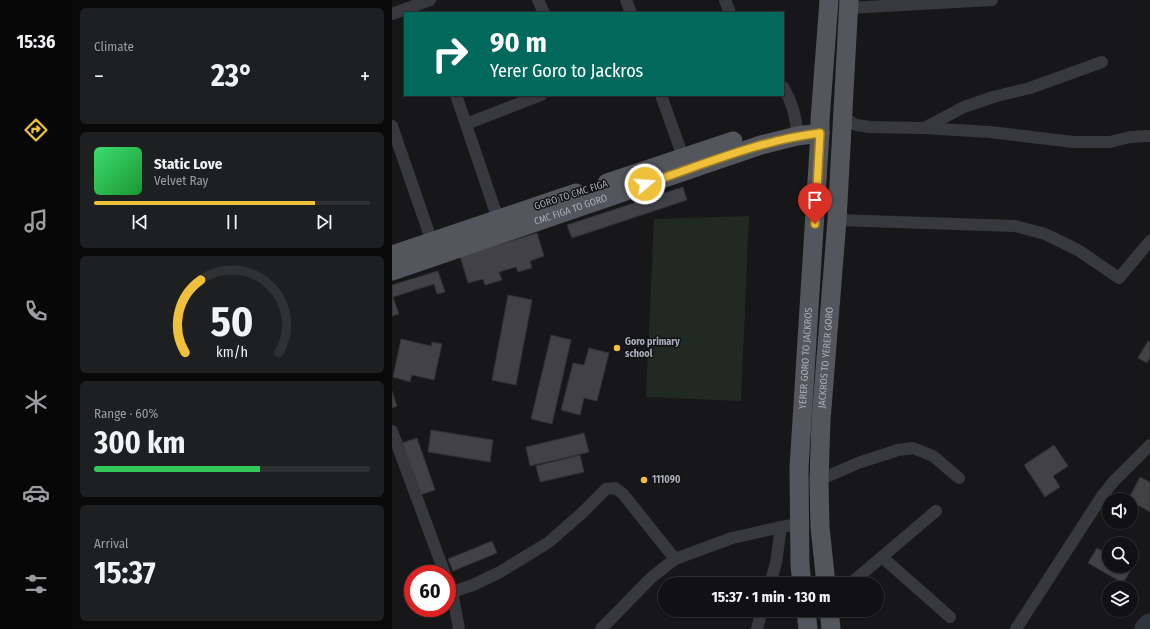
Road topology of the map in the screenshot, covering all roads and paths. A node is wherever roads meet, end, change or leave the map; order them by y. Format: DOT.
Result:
graph roads {
  1 [pos="538,0"];
  2 [pos="626,0"];
  3 [pos="725,0"];
  4 [pos="829,0"];
  5 [pos="992,0"];
  6 [pos="849,4"];
  7 [pos="426,5"];
  8 [pos="544,12"];
  9 [pos="631,12"];
  10 [pos="730,12"];
  11 [pos="392,14"];
  12 [pos="1102,62"];
  13 [pos="784,89"];
  14 [pos="456,96"];
  15 [pos="538,96"];
  16 [pos="661,96"];
  17 [pos="466,124"];
  18 [pos="847,125"];
  19 [pos="392,126"];
  20 [pos="820,126"];
  21 [pos="923,128"];
  22 [pos="797,130"];
  23 [pos="1150,136"];
  24 [pos="396,152"];
  25 [pos="683,157"];
  26 [pos="498,219"];
  27 [pos="837,220"];
  28 [pos="1150,241"];
  29 [pos="432,242"];
  30 [pos="392,255"];
  31 [pos="392,271"];
  32 [pos="392,431"];
  33 [pos="1150,445"];
  34 [pos="959,478"];
  35 [pos="819,480"];
  36 [pos="936,511"];
  37 [pos="799,524"];
  38 [pos="781,527"];
  39 [pos="882,557"];
  40 [pos="675,559"];
  41 [pos="442,565"];
  42 [pos="772,577"];
  43 [pos="801,577"];
  44 [pos="825,577"];
  45 [pos="858,577"];
  46 [pos="456,591"];
  47 [pos="456,613"];
  48 [pos="760,617"];
  49 [pos="807,617"];
  50 [pos="830,617"];
  51 [pos="950,617"];
  52 [pos="459,629"];
  53 [pos="601,629"];
  54 [pos="757,629"];
  55 [pos="808,629"];
  56 [pos="831,629"];
  57 [pos="1016,629"];
  1 -- 8 [label="street"];
  2 -- 9 [label="street"];
  3 -- 10 [label="street"];
  4 -- 20 [label="main road, YERER GORO TO JACKROS"];
  5 -- 6 [label="street"];
  6 -- 18 [label="main road, JACKROS TO YERER GORO"];
  7 -- 11 [label="street"];
  12 -- 21 [label="street"];
  13 -- 22 [label="street"];
  14 -- 17 [label="street"];
  15 -- 17 [label="street"];
  16 -- 25 [label="street"];
  17 -- 26 [label="street"];
  18 -- 21 [label="street"];
  18 -- 27 [label="main road, JACKROS TO YERER GORO"];
  19 -- 24 [label="street"];
  20 -- 22 [label="main road, CMC FIGA TO GORO"];
  20 -- 37 [label="main road, YERER GORO TO JACKROS"];
  21 -- 23 [label="street"];
  22 -- 25 [label="main road, GORO TO CMC FIGA"];
  22 -- 31 [label="main road, CMC FIGA TO GORO"];
  24 -- 29 [label="street"];
  25 -- 26 [label="main road, GORO TO CMC FIGA"];
  26 -- 29 [label="main road, GORO TO CMC FIGA"];
  27 -- 28 [label="street"];
  27 -- 35 [label="main road, JACKROS TO YERER GORO"];
  29 -- 30 [label="main road, GORO TO CMC FIGA"];
  32 -- 41 [label="street"];
  33 -- 57 [label="street"];
  34 -- 35 [label="street"];
  35 -- 44 [label="main road, JACKROS TO YERER GORO"];
  36 -- 39 [label="street"];
  37 -- 38 [label="street"];
  37 -- 43 [label="main road, YERER GORO TO JACKROS"];
  38 -- 40 [label="street"];
  38 -- 42 [label="street"];
  39 -- 45 [label="street"];
  39 -- 51 [label="street"];
  40 -- 46 [label="street"];
  40 -- 53 [label="street"];
  47 -- 52 [label="street"];
  48 -- 54 [label="street"];
  49 -- 55 [label="main road"];
  50 -- 56 [label="main road"];
}
